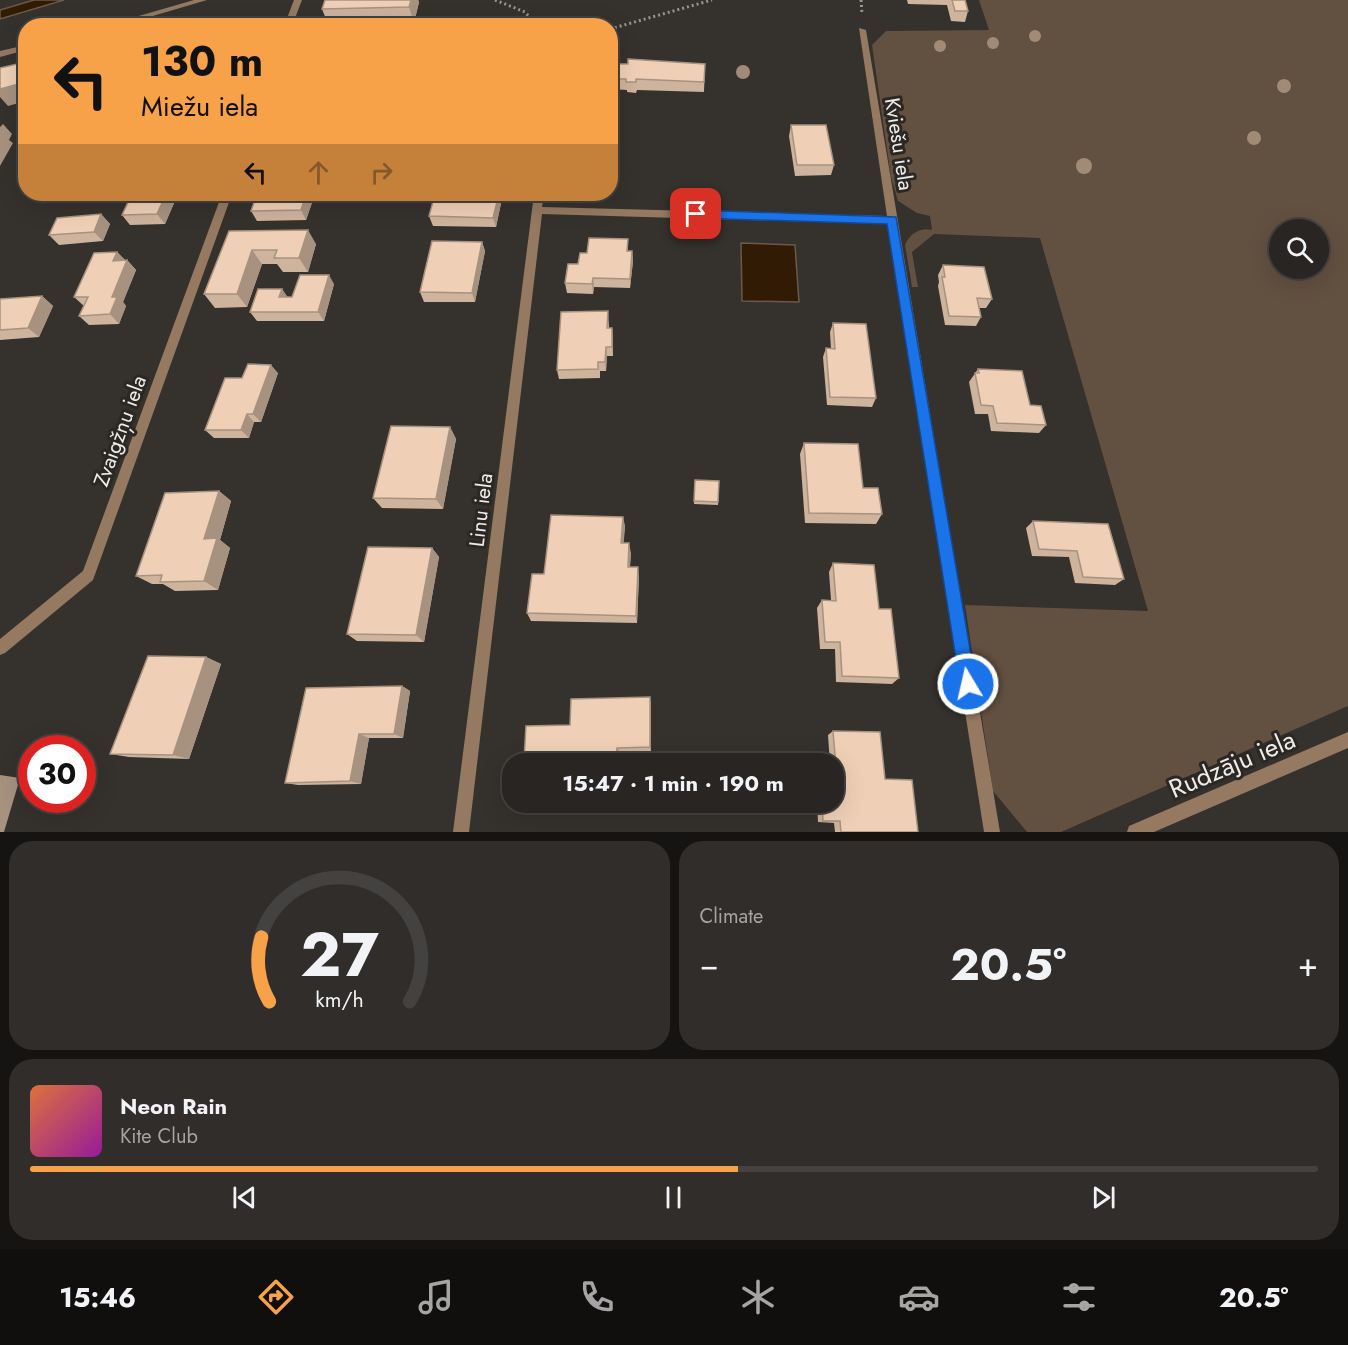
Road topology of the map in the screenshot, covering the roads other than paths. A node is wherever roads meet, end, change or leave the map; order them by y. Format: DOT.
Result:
graph roads {
  1 [pos="203,0"];
  2 [pos="298,0"];
  3 [pos="137,18"];
  4 [pos="291,18"];
  5 [pos="862,30"];
  6 [pos="18,49"];
  7 [pos="0,54"];
  8 [pos="224,201"];
  9 [pos="538,201"];
  10 [pos="537,210"];
  11 [pos="892,220"];
  12 [pos="0,648"];
  13 [pos="1348,740"];
  14 [pos="461,832"];
  15 [pos="992,832"];
  16 [pos="1135,832"];
  1 -- 3 [label="street"];
  2 -- 4 [label="street"];
  5 -- 11 [label="street, Kviešu iela"];
  6 -- 7 [label="street"];
  8 -- 12 [label="street, Zvaigžņu iela"];
  9 -- 10 [label="street, Linu iela"];
  10 -- 11 [label="street"];
  10 -- 14 [label="street, Linu iela"];
  11 -- 15 [label="street, Kviešu iela"];
  13 -- 16 [label="street, Rudzāju iela"];
}
